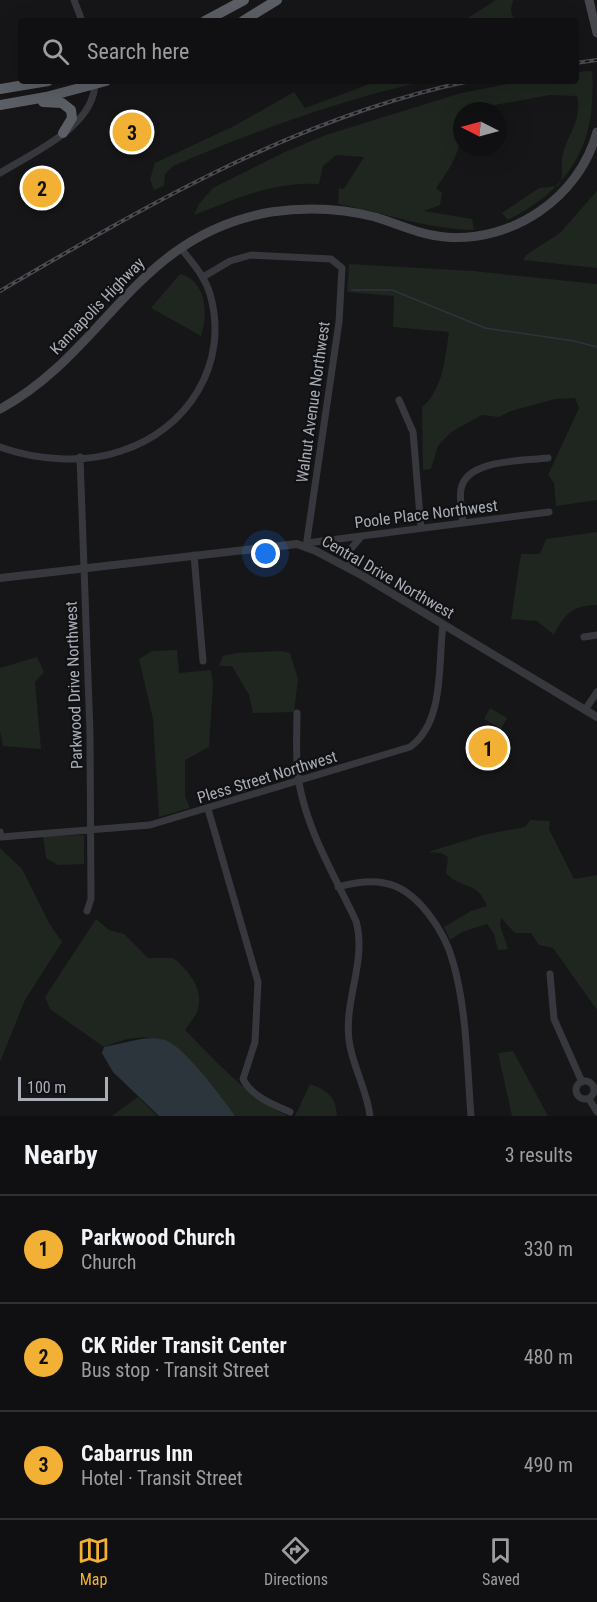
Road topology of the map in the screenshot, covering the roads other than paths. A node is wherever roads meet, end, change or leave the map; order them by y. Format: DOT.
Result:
graph roads {
  1 [pos="74,0"];
  2 [pos="244,0"];
  3 [pos="277,0"];
  4 [pos="589,3"];
  5 [pos="81,18"];
  6 [pos="211,18"];
  7 [pos="248,18"];
  8 [pos="596,29"];
  9 [pos="30,84"];
  10 [pos="91,84"];
  11 [pos="98,84"];
  12 [pos="0,89"];
  13 [pos="21,102"];
  14 [pos="0,105"];
  15 [pos="597,132"];
  16 [pos="63,133"];
  17 [pos="0,173"];
  18 [pos="181,248"];
  19 [pos="203,277"];
  20 [pos="399,400"];
  21 [pos="0,409"];
  22 [pos="0,447"];
  23 [pos="80,457"];
  24 [pos="548,458"];
  25 [pos="549,512"];
  26 [pos="463,522"];
  27 [pos="421,528"];
  28 [pos="362,536"];
  29 [pos="307,545"];
  30 [pos="194,555"];
  31 [pos="83,568"];
  32 [pos="351,570"];
  33 [pos="0,578"];
  34 [pos="443,625"];
  35 [pos="597,636"];
  36 [pos="584,637"];
  37 [pos="203,661"];
  38 [pos="597,692"];
  39 [pos="585,710"];
  40 [pos="297,713"];
  41 [pos="597,717"];
  42 [pos="298,781"];
  43 [pos="208,809"];
  44 [pos="91,828"];
  45 [pos="1,834"];
  46 [pos="338,887"];
  47 [pos="87,911"];
  48 [pos="550,974"];
  49 [pos="582,1082"];
  50 [pos="589,1099"];
  51 [pos="290,1112"];
  52 [pos="597,1112"];
  53 [pos="370,1116"];
  54 [pos="471,1116"];
  1 -- 5 [label="street"];
  2 -- 6 [label="highway"];
  3 -- 7 [label="highway"];
  4 -- 8 [label="main road"];
  9 -- 12 [label="highway"];
  10 -- 13 [label="highway"];
  11 -- 16 [label="street"];
  13 -- 14 [label="highway"];
  13 -- 16 [label="highway"];
  15 -- 18 [label="main road, Kannapolis Highway"];
  16 -- 17 [label="street"];
  18 -- 19 [label="street"];
  18 -- 21 [label="main road, Kannapolis Highway"];
  19 -- 23 [label="street"];
  19 -- 29 [label="street, Walnut Avenue Northwest"];
  20 -- 27 [label="street"];
  22 -- 23 [label="street"];
  23 -- 31 [label="street, Parkwood Drive Northwest"];
  24 -- 26 [label="street"];
  25 -- 26 [label="street, Poole Place Northwest"];
  26 -- 27 [label="street, Poole Place Northwest"];
  27 -- 28 [label="street, Poole Place Northwest"];
  28 -- 29 [label="street, Poole Place Northwest"];
  28 -- 32 [label="street"];
  29 -- 30 [label="street, Central Drive Northwest"];
  29 -- 32 [label="street, Central Drive Northwest"];
  30 -- 31 [label="street, Central Drive Northwest"];
  30 -- 37 [label="street"];
  31 -- 33 [label="street, Central Drive Northwest"];
  31 -- 44 [label="street, Parkwood Drive Northwest"];
  32 -- 34 [label="street, Central Drive Northwest"];
  34 -- 39 [label="street, Central Drive Northwest"];
  34 -- 42 [label="street, Pless Street Northwest"];
  35 -- 36 [label="street"];
  38 -- 39 [label="street"];
  39 -- 41 [label="street, Central Drive Northwest"];
  40 -- 42 [label="street"];
  42 -- 43 [label="street, Pless Street Northwest"];
  42 -- 46 [label="street"];
  43 -- 44 [label="street, Pless Street Northwest"];
  43 -- 51 [label="street"];
  44 -- 45 [label="street, Pless Street Northwest"];
  44 -- 47 [label="street, Parkwood Drive Northwest"];
  46 -- 53 [label="street"];
  46 -- 54 [label="street"];
  48 -- 49 [label="street"];
  49 -- 50 [label="street"];
  49 -- 50 [label="street"];
  50 -- 52 [label="street"];
}
